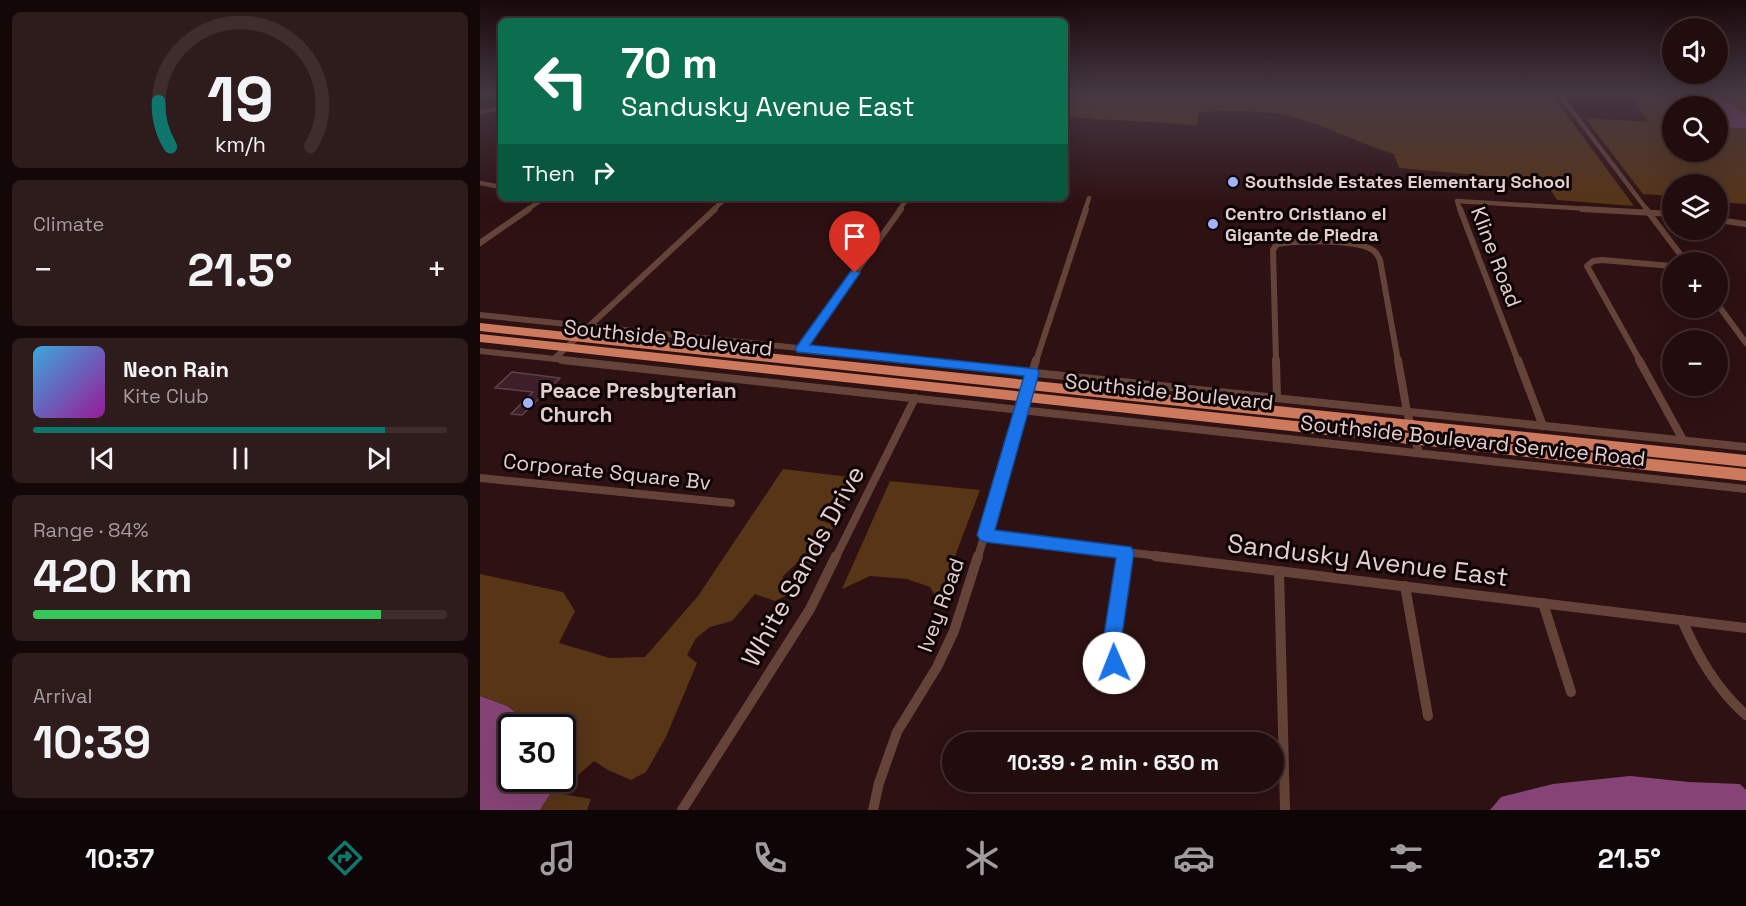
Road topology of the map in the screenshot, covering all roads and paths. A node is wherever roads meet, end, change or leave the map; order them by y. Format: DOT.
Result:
graph roads {
  1 [pos="1586,130"];
  2 [pos="480,183"];
  3 [pos="498,186"];
  4 [pos="1089,198"];
  5 [pos="540,201"];
  6 [pos="723,201"];
  7 [pos="906,201"];
  8 [pos="1648,213"];
  9 [pos="1662,214"];
  10 [pos="1728,221"];
  11 [pos="1746,224"];
  12 [pos="480,243"];
  13 [pos="1678,252"];
  14 [pos="1662,265"];
  15 [pos="480,315"];
  16 [pos="1728,318"];
  17 [pos="480,327"];
  18 [pos="588,327"];
  19 [pos="578,337"];
  20 [pos="480,338"];
  21 [pos="1746,343"];
  22 [pos="566,348"];
  23 [pos="801,349"];
  24 [pos="480,351"];
  25 [pos="554,359"];
  26 [pos="1027,391"];
  27 [pos="915,398"];
  28 [pos="1277,398"];
  29 [pos="1408,418"];
  30 [pos="1543,426"];
  31 [pos="1683,440"];
  32 [pos="1417,446"];
  33 [pos="1746,447"];
  34 [pos="1746,461"];
  35 [pos="1746,475"];
  36 [pos="480,478"];
  37 [pos="1746,489"];
  38 [pos="731,502"];
  39 [pos="985,535"];
  40 [pos="1125,552"];
  41 [pos="1279,571"];
  42 [pos="1405,586"];
  43 [pos="1543,603"];
  44 [pos="1682,620"];
  45 [pos="1746,628"];
  46 [pos="1118,674"];
  47 [pos="1571,692"];
  48 [pos="1746,715"];
  49 [pos="1428,716"];
  50 [pos="682,810"];
  51 [pos="873,810"];
  52 [pos="1285,810"];
  1 -- 8 [label="street"];
  2 -- 3 [label="street"];
  4 -- 26 [label="street, Ivey Road"];
  5 -- 12 [label="street"];
  6 -- 18 [label="street"];
  7 -- 23 [label="street"];
  8 -- 9 [label="street, Kline Road"];
  8 -- 13 [label="street"];
  8 -- 30 [label="street, Kline Road"];
  10 -- 11 [label="street"];
  14 -- 31 [label="street"];
  15 -- 18 [label="street, Southside Boulevard Service Road"];
  16 -- 21 [label="street"];
  17 -- 19 [label="highway, Southside Boulevard"];
  18 -- 19 [label="street"];
  18 -- 23 [label="street, Southside Boulevard Service Road"];
  19 -- 22 [label="street"];
  19 -- 26 [label="highway, Southside Boulevard"];
  20 -- 22 [label="highway, Southside Boulevard"];
  22 -- 25 [label="street"];
  22 -- 26 [label="highway, Southside Boulevard"];
  23 -- 26 [label="street, Southside Boulevard Service Road"];
  24 -- 25 [label="street, Southside Boulevard Service Road"];
  25 -- 27 [label="street, Southside Boulevard Service Road"];
  26 -- 27 [label="street, Southside Boulevard Service Road"];
  26 -- 28 [label="street, Southside Boulevard Service Road"];
  26 -- 29 [label="highway, Southside Boulevard"];
  26 -- 32 [label="highway, Southside Boulevard"];
  26 -- 39 [label="street, Ivey Road"];
  27 -- 50 [label="street, White Sands Drive"];
  28 -- 29 [label="street, Southside Boulevard Service Road"];
  28 -- 29 [label="street"];
  29 -- 30 [label="street, Southside Boulevard Service Road"];
  29 -- 32 [label="street"];
  29 -- 34 [label="highway, Southside Boulevard"];
  30 -- 31 [label="street, Southside Boulevard Service Road"];
  31 -- 33 [label="street, Southside Boulevard Service Road"];
  32 -- 35 [label="highway, Southside Boulevard"];
  32 -- 37 [label="street, Southside Boulevard Service Road"];
  36 -- 38 [label="street, Corporate Square Bv"];
  39 -- 40 [label="street, Sandusky Avenue East"];
  39 -- 51 [label="street, Ivey Road"];
  40 -- 41 [label="street, Sandusky Avenue East"];
  40 -- 46 [label="street"];
  41 -- 42 [label="street, Sandusky Avenue East"];
  41 -- 52 [label="street"];
  42 -- 43 [label="street, Sandusky Avenue East"];
  42 -- 49 [label="street"];
  43 -- 44 [label="street, Sandusky Avenue East"];
  43 -- 47 [label="street"];
  44 -- 45 [label="street, Sandusky Avenue East"];
  44 -- 48 [label="street"];
}
